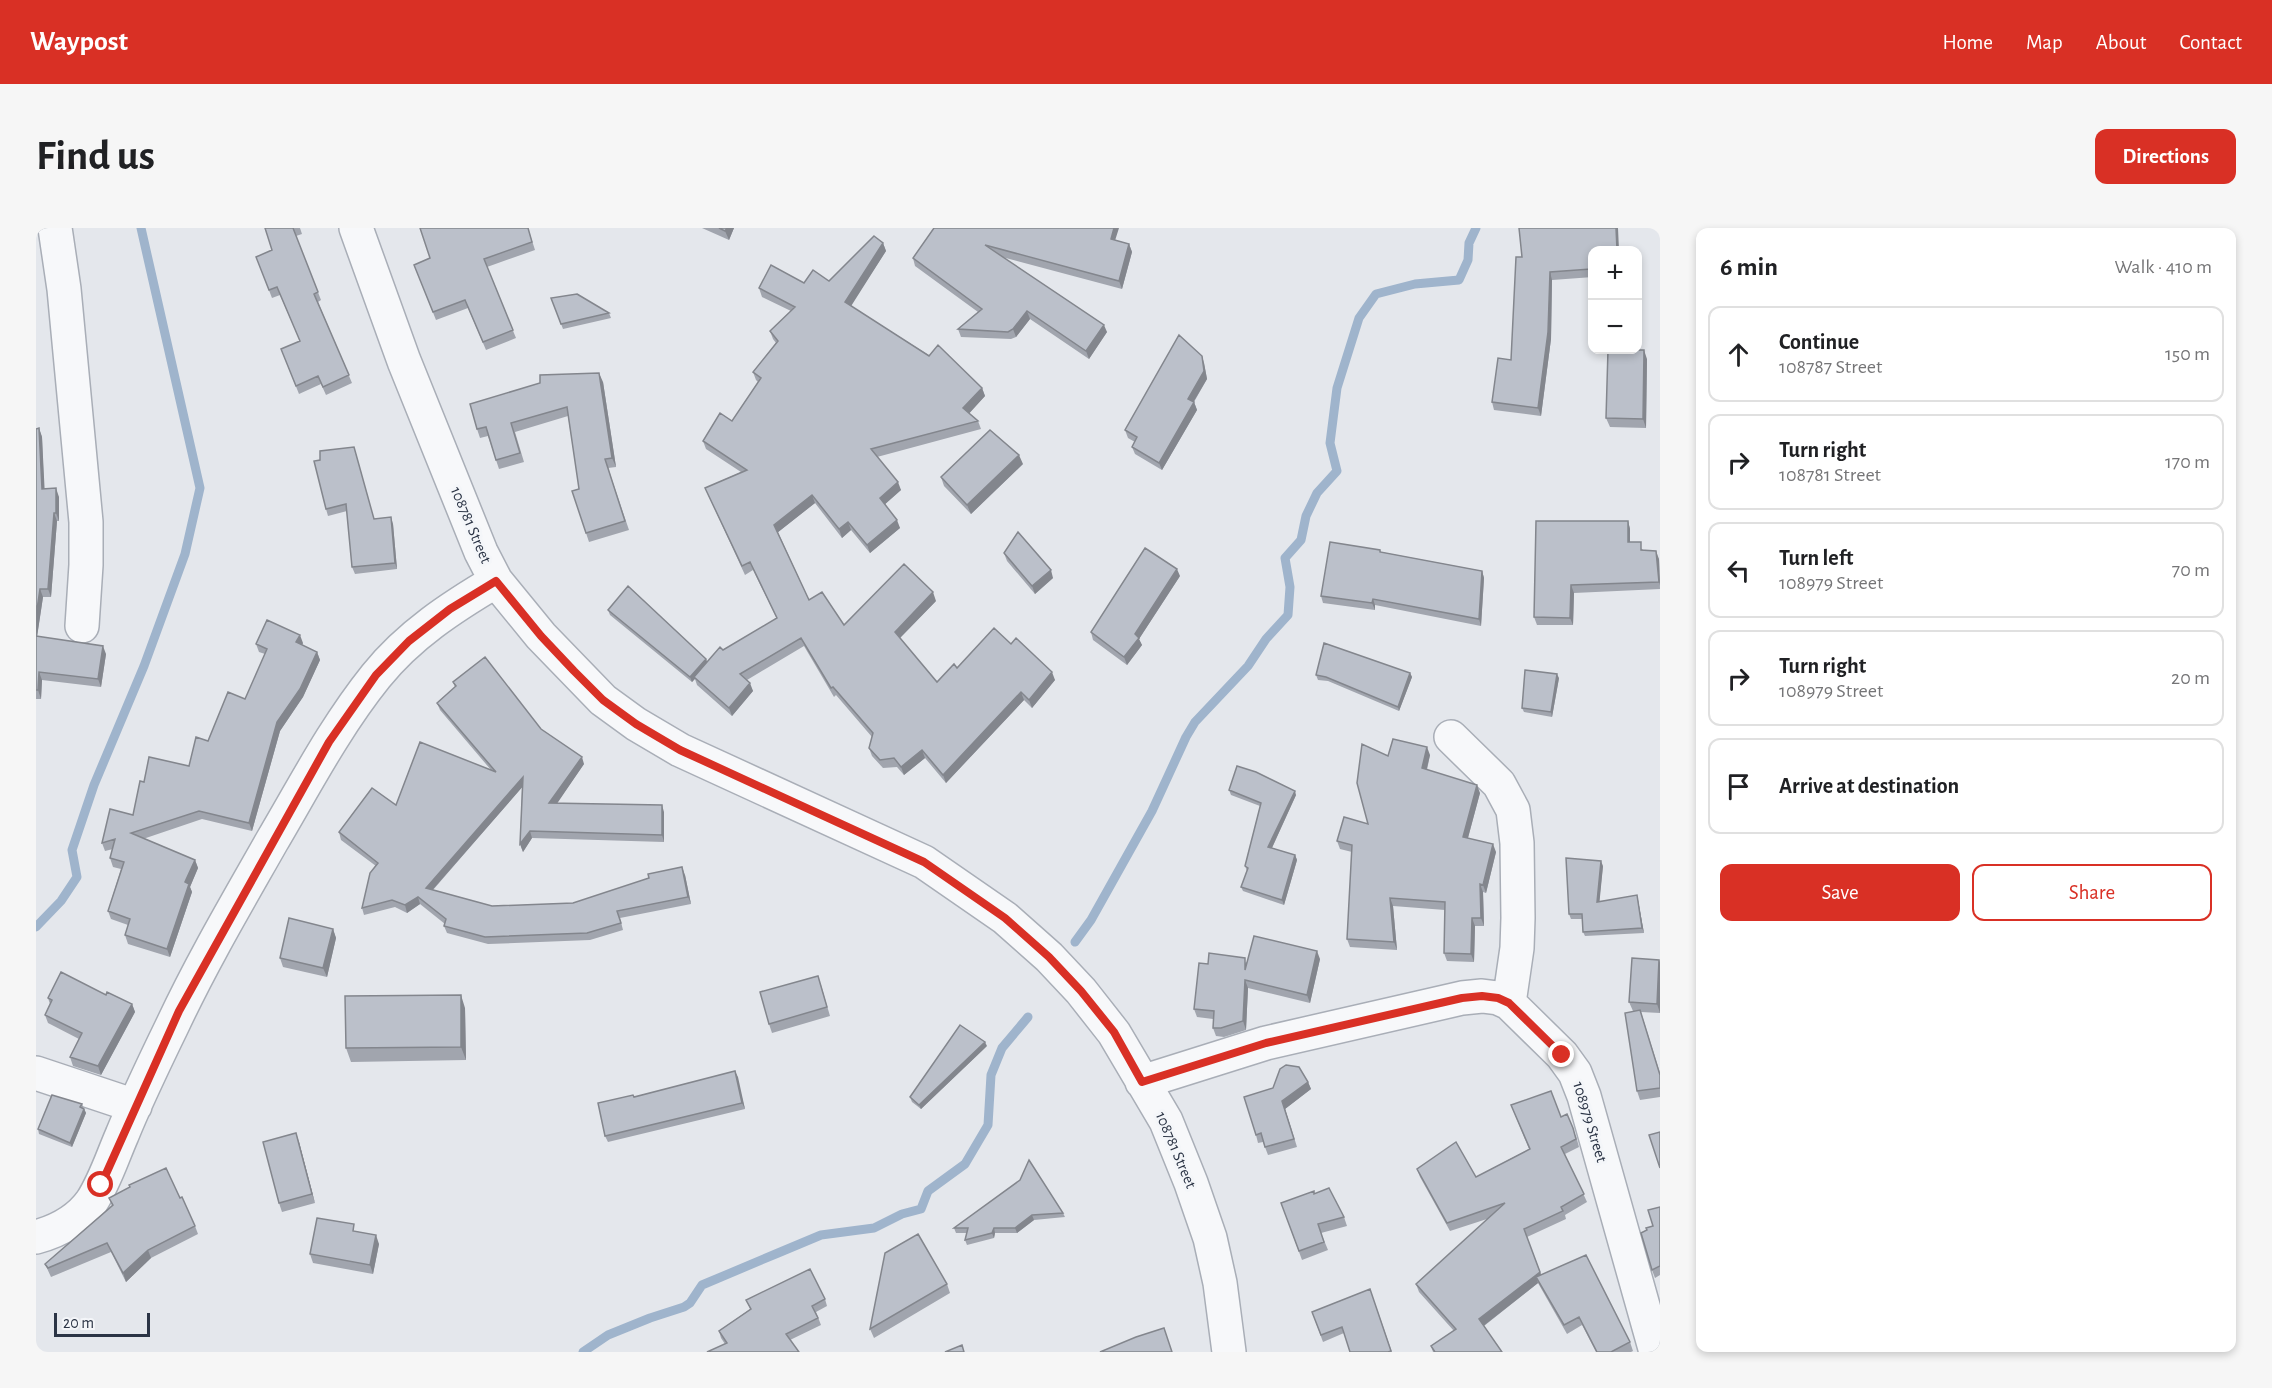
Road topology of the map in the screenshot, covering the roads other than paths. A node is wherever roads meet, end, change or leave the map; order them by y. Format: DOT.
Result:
graph roads {
  1 [pos="55,228"];
  2 [pos="356,228"];
  3 [pos="496,581"];
  4 [pos="82,626"];
  5 [pos="1451,737"];
  6 [pos="1509,1003"];
  7 [pos="36,1073"];
  8 [pos="1142,1082"];
  9 [pos="135,1106"];
  10 [pos="36,1237"];
  11 [pos="1229,1352"];
  12 [pos="1656,1352"];
  1 -- 4 [label="street"];
  2 -- 3 [label="street, 108781 Street"];
  3 -- 8 [label="street, 108781 Street"];
  3 -- 9 [label="street"];
  5 -- 6 [label="street"];
  6 -- 8 [label="street"];
  6 -- 12 [label="street, 108979 Street"];
  7 -- 9 [label="street"];
  8 -- 11 [label="street, 108781 Street"];
  9 -- 10 [label="street"];
}
